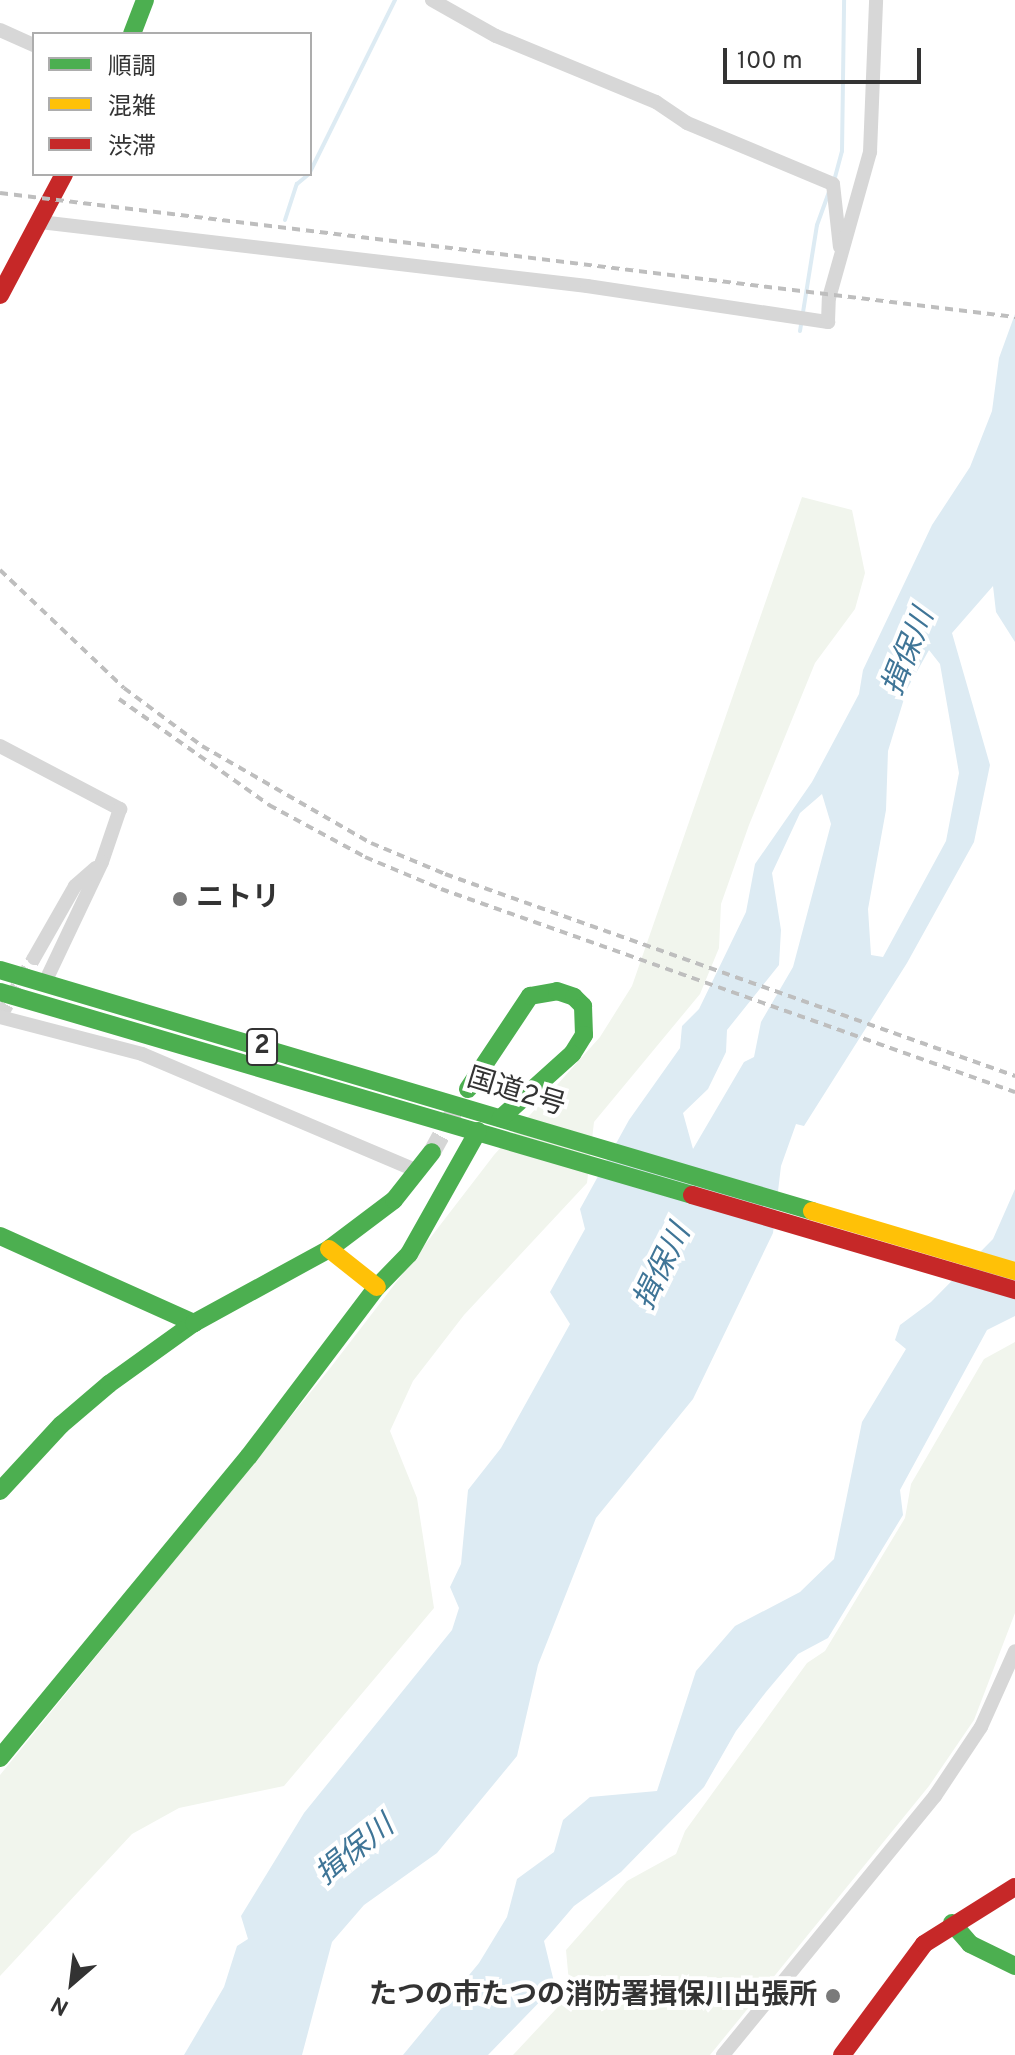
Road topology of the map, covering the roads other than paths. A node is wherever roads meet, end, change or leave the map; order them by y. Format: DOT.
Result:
graph roads {
  1 [pos="145,0"];
  2 [pos="432,0"];
  3 [pos="876,0"];
  4 [pos="0,30"];
  5 [pos="133,32"];
  6 [pos="32,44"];
  7 [pos="63,176"];
  8 [pos="40,222"];
  9 [pos="841,255"];
  10 [pos="0,295"];
  11 [pos="0,746"];
  12 [pos="102,862"];
  13 [pos="34,958"];
  14 [pos="0,970"];
  15 [pos="45,982"];
  16 [pos="8,994"];
  17 [pos="2,1022"];
  18 [pos="468,1089"];
  19 [pos="501,1118"];
  20 [pos="478,1131"];
  21 [pos="432,1152"];
  22 [pos="418,1171"];
  23 [pos="0,1236"];
  24 [pos="329,1249"];
  25 [pos="1015,1271"];
  26 [pos="377,1287"];
  27 [pos="1015,1290"];
  28 [pos="194,1323"];
  29 [pos="0,1491"];
  30 [pos="1015,1651"];
  31 [pos="0,1758"];
  32 [pos="1015,1887"];
  33 [pos="952,1923"];
  34 [pos="1015,1966"];
  35 [pos="723,2055"];
  36 [pos="842,2055"];
  1 -- 5 [label="main road"];
  2 -- 9 [label="street"];
  3 -- 9 [label="street"];
  4 -- 6 [label="street"];
  7 -- 8 [label="main road"];
  8 -- 9 [label="street"];
  8 -- 10 [label="main road"];
  11 -- 12 [label="street"];
  12 -- 13 [label="street"];
  12 -- 15 [label="street"];
  14 -- 15 [label="main road, 国道2号 / 2"];
  15 -- 19 [label="main road, 国道2号 / 2"];
  16 -- 17 [label="street"];
  16 -- 20 [label="main road, 国道2号 / 2"];
  17 -- 22 [label="street"];
  18 -- 19 [label="main road"];
  19 -- 25 [label="main road, 国道2号 / 2"];
  20 -- 26 [label="main road"];
  20 -- 27 [label="main road, 国道2号 / 2"];
  21 -- 22 [label="main road"];
  22 -- 24 [label="main road"];
  23 -- 28 [label="main road"];
  24 -- 26 [label="main road"];
  24 -- 28 [label="main road"];
  26 -- 31 [label="main road"];
  28 -- 29 [label="main road"];
  30 -- 35 [label="street"];
  32 -- 33 [label="main road"];
  33 -- 34 [label="main road"];
  33 -- 36 [label="main road"];
}
